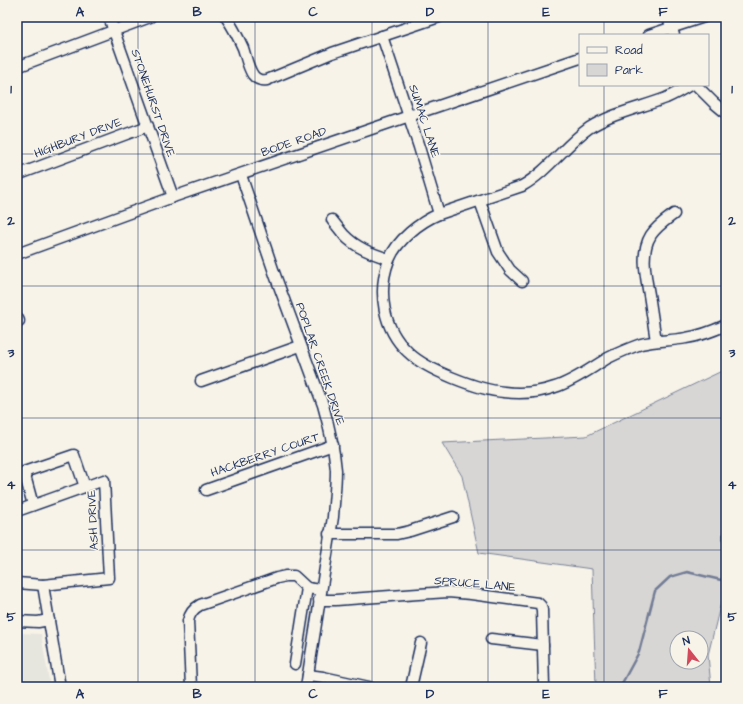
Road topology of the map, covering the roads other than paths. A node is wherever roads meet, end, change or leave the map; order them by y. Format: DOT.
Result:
graph roads {
  1 [pos="109,17"];
  2 [pos="150,17"];
  3 [pos="226,17"];
  4 [pos="438,17"];
  5 [pos="668,17"];
  6 [pos="704,17"];
  7 [pos="114,30"];
  8 [pos="673,31"];
  9 [pos="655,34"];
  10 [pos="382,36"];
  11 [pos="579,58"];
  12 [pos="17,67"];
  13 [pos="688,86"];
  14 [pos="697,86"];
  15 [pos="726,113"];
  16 [pos="409,116"];
  17 [pos="148,126"];
  18 [pos="17,175"];
  19 [pos="241,175"];
  20 [pos="173,197"];
  21 [pos="480,201"];
  22 [pos="439,214"];
  23 [pos="674,214"];
  24 [pos="332,220"];
  25 [pos="17,254"];
  26 [pos="389,259"];
  27 [pos="522,281"];
  28 [pos="17,317"];
  29 [pos="17,322"];
  30 [pos="726,326"];
  31 [pos="656,341"];
  32 [pos="300,346"];
  33 [pos="201,381"];
  34 [pos="333,445"];
  35 [pos="21,473"];
  36 [pos="85,487"];
  37 [pos="206,490"];
  38 [pos="33,505"];
  39 [pos="17,511"];
  40 [pos="453,517"];
  41 [pos="329,534"];
  42 [pos="17,583"];
  43 [pos="43,585"];
  44 [pos="306,588"];
  45 [pos="321,590"];
  46 [pos="320,600"];
  47 [pos="49,620"];
  48 [pos="17,621"];
  49 [pos="491,639"];
  50 [pos="421,643"];
  51 [pos="543,645"];
  52 [pos="295,664"];
  53 [pos="308,675"];
  54 [pos="60,687"];
  55 [pos="191,687"];
  56 [pos="306,687"];
  57 [pos="369,687"];
  58 [pos="411,687"];
  59 [pos="544,687"];
  1 -- 7 [label="street, STONEHURST DRIVE"];
  2 -- 7 [label="street"];
  3 -- 10 [label="street"];
  4 -- 10 [label="street"];
  5 -- 8 [label="street"];
  6 -- 8 [label="street"];
  7 -- 12 [label="street"];
  7 -- 17 [label="street, STONEHURST DRIVE"];
  8 -- 9 [label="street"];
  10 -- 16 [label="street, SUMAC LANE"];
  11 -- 16 [label="street, BODE ROAD"];
  13 -- 21 [label="street"];
  14 -- 15 [label="street"];
  16 -- 19 [label="street, BODE ROAD"];
  16 -- 22 [label="street, SUMAC LANE"];
  17 -- 18 [label="street, HIGHBURY DRIVE"];
  17 -- 20 [label="street, STONEHURST DRIVE"];
  19 -- 20 [label="street, BODE ROAD"];
  19 -- 32 [label="street, POPLAR CREEK DRIVE"];
  20 -- 25 [label="street, BODE ROAD"];
  21 -- 22 [label="street"];
  21 -- 27 [label="street"];
  22 -- 26 [label="street"];
  23 -- 31 [label="street"];
  24 -- 26 [label="street"];
  26 -- 31 [label="street"];
  28 -- 29 [label="street"];
  30 -- 31 [label="street"];
  32 -- 33 [label="street"];
  32 -- 34 [label="street, POPLAR CREEK DRIVE"];
  34 -- 37 [label="street, HACKBERRY COURT"];
  34 -- 41 [label="street, POPLAR CREEK DRIVE"];
  35 -- 36 [label="street"];
  35 -- 38 [label="street"];
  36 -- 38 [label="street, ASH DRIVE"];
  36 -- 43 [label="street, ASH DRIVE"];
  38 -- 39 [label="street, ASH DRIVE"];
  40 -- 41 [label="street"];
  41 -- 45 [label="street, POPLAR CREEK DRIVE"];
  42 -- 43 [label="street"];
  43 -- 47 [label="street"];
  44 -- 45 [label="street"];
  44 -- 52 [label="street"];
  44 -- 55 [label="street"];
  45 -- 46 [label="street, POPLAR CREEK DRIVE"];
  46 -- 51 [label="street, SPRUCE LANE"];
  46 -- 53 [label="street, POPLAR CREEK DRIVE"];
  47 -- 48 [label="street"];
  47 -- 54 [label="street"];
  49 -- 51 [label="street"];
  50 -- 58 [label="street"];
  51 -- 59 [label="street, SPRUCE LANE"];
  53 -- 56 [label="street, POPLAR CREEK DRIVE"];
  53 -- 57 [label="street"];
}
